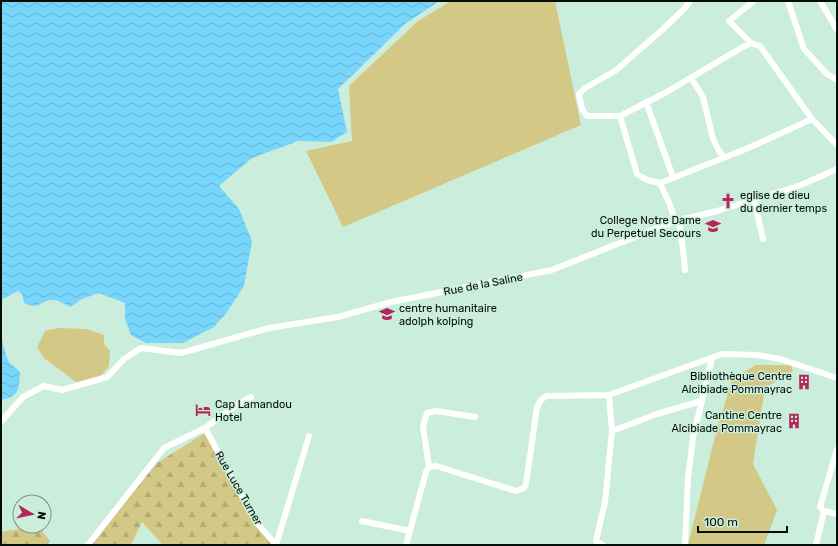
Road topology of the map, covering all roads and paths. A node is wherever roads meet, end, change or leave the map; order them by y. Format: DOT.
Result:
graph roads {
  1 [pos="690,1"];
  2 [pos="754,1"];
  3 [pos="788,1"];
  4 [pos="820,1"];
  5 [pos="837,30"];
  6 [pos="751,44"];
  7 [pos="691,78"];
  8 [pos="837,80"];
  9 [pos="646,102"];
  10 [pos="620,116"];
  11 [pos="812,119"];
  12 [pos="837,145"];
  13 [pos="724,157"];
  14 [pos="837,169"];
  15 [pos="673,178"];
  16 [pos="660,183"];
  17 [pos="754,200"];
  18 [pos="677,221"];
  19 [pos="763,239"];
  20 [pos="685,270"];
  21 [pos="712,358"];
  22 [pos="837,378"];
  23 [pos="609,395"];
  24 [pos="251,397"];
  25 [pos="701,401"];
  26 [pos="475,417"];
  27 [pos="1,422"];
  28 [pos="205,428"];
  29 [pos="612,431"];
  30 [pos="309,436"];
  31 [pos="837,449"];
  32 [pos="429,467"];
  33 [pos="824,511"];
  34 [pos="837,514"];
  35 [pos="362,521"];
  36 [pos="410,531"];
  37 [pos="595,543"];
  38 [pos="88,545"];
  39 [pos="276,545"];
  40 [pos="406,545"];
  41 [pos="603,545"];
  42 [pos="685,545"];
  43 [pos="816,545"];
  1 -- 10 [label="street"];
  2 -- 6 [label="street"];
  3 -- 8 [label="street"];
  4 -- 5 [label="street"];
  6 -- 7 [label="street"];
  6 -- 11 [label="street"];
  7 -- 9 [label="street"];
  7 -- 13 [label="street"];
  9 -- 10 [label="street"];
  9 -- 15 [label="street"];
  10 -- 16 [label="street"];
  11 -- 12 [label="street"];
  11 -- 13 [label="street"];
  13 -- 15 [label="street"];
  14 -- 17 [label="street, Rue de la Saline"];
  15 -- 16 [label="street"];
  16 -- 18 [label="street"];
  17 -- 18 [label="street, Rue de la Saline"];
  17 -- 19 [label="street"];
  18 -- 20 [label="street"];
  18 -- 27 [label="street, Rue de la Saline"];
  21 -- 22 [label="street"];
  21 -- 23 [label="street"];
  21 -- 25 [label="street"];
  23 -- 29 [label="street"];
  23 -- 32 [label="street"];
  24 -- 28 [label="street"];
  25 -- 29 [label="street"];
  25 -- 42 [label="street"];
  26 -- 32 [label="street"];
  28 -- 38 [label="street"];
  28 -- 39 [label="street, Rue Luce Turner"];
  29 -- 37 [label="street"];
  30 -- 39 [label="street"];
  31 -- 33 [label="street"];
  32 -- 36 [label="street"];
  33 -- 34 [label="street"];
  33 -- 43 [label="street"];
  35 -- 36 [label="street"];
  36 -- 40 [label="street"];
  37 -- 41 [label="street"];
}
